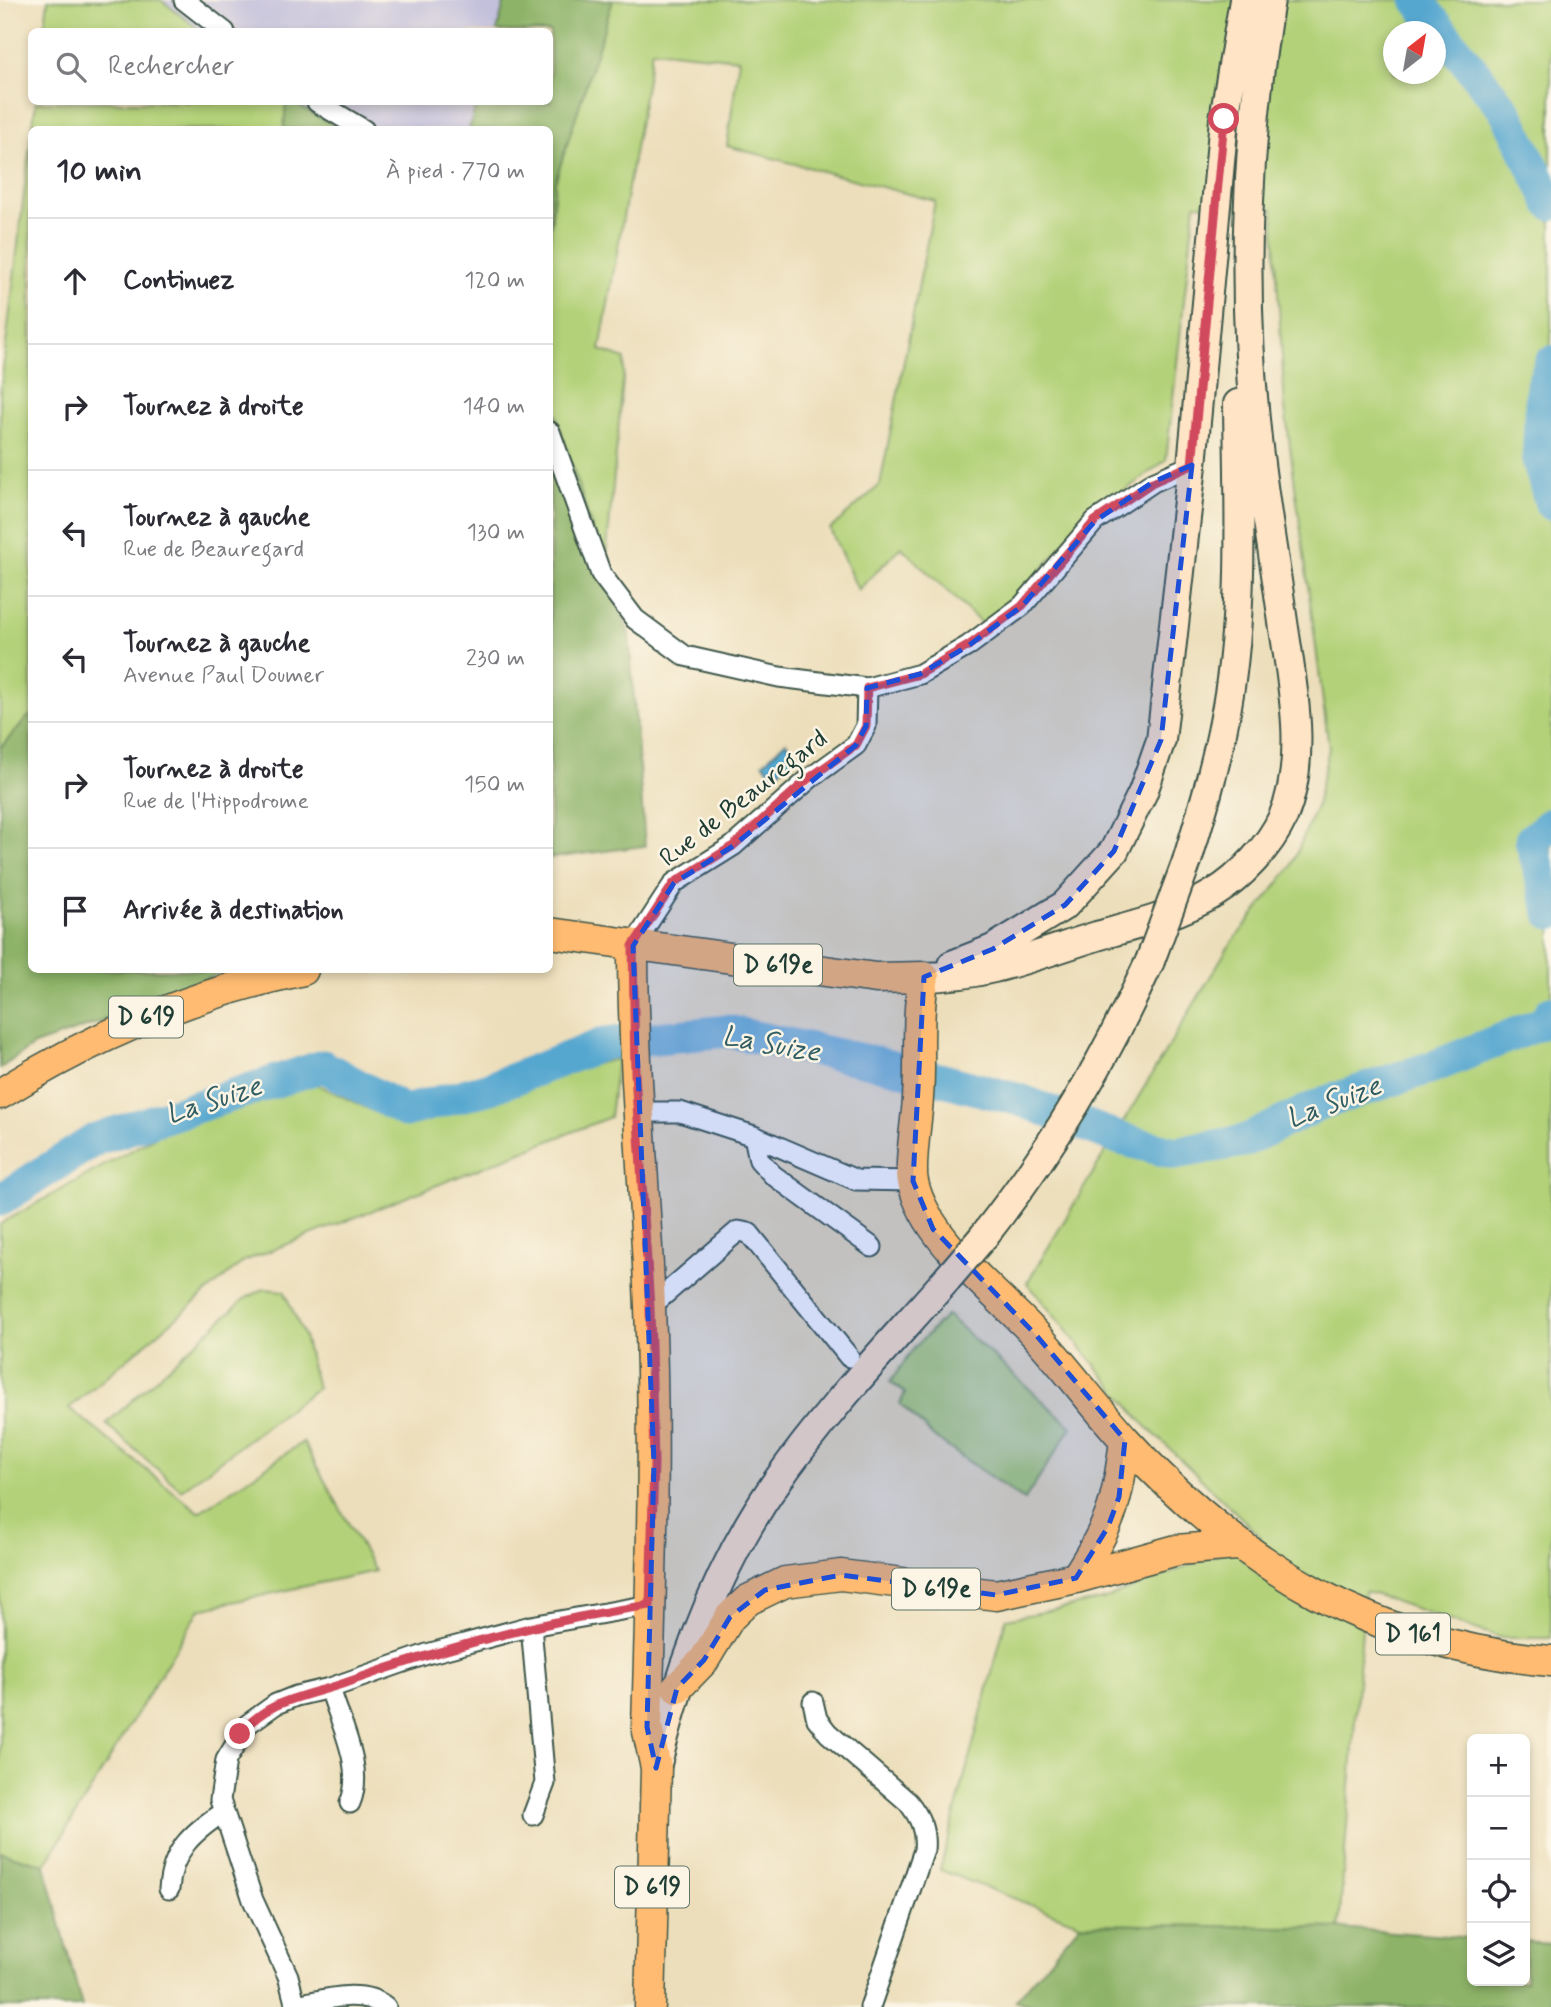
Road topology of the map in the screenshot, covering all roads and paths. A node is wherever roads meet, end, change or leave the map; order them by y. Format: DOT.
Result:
graph roads {
  1 [pos="184,0"];
  2 [pos="1244,0"];
  3 [pos="1255,0"];
  4 [pos="1270,0"];
  5 [pos="221,28"];
  6 [pos="322,105"];
  7 [pos="358,126"];
  8 [pos="553,440"];
  9 [pos="1192,465"];
  10 [pos="867,688"];
  11 [pos="553,933"];
  12 [pos="633,946"];
  13 [pos="291,973"];
  14 [pos="924,977"];
  15 [pos="0,1094"];
  16 [pos="638,1112"];
  17 [pos="754,1136"];
  18 [pos="913,1181"];
  19 [pos="872,1247"];
  20 [pos="650,1307"];
  21 [pos="849,1357"];
  22 [pos="1125,1440"];
  23 [pos="1237,1545"];
  24 [pos="1076,1578"];
  25 [pos="650,1605"];
  26 [pos="531,1626"];
  27 [pos="1551,1661"];
  28 [pos="330,1688"];
  29 [pos="677,1688"];
  30 [pos="813,1702"];
  31 [pos="656,1768"];
  32 [pos="350,1804"];
  33 [pos="223,1812"];
  34 [pos="533,1815"];
  35 [pos="169,1889"];
  36 [pos="296,2006"];
  37 [pos="386,2007"];
  38 [pos="650,2007"];
  39 [pos="870,2007"];
  1 -- 5 [label="street"];
  2 -- 9 [label="main road"];
  3 -- 29 [label="main road, bridge"];
  4 -- 14 [label="main road"];
  6 -- 7 [label="street"];
  8 -- 10 [label="street"];
  9 -- 10 [label="street"];
  9 -- 14 [label="main road"];
  10 -- 12 [label="street, Rue de Beauregard"];
  11 -- 12 [label="main road"];
  12 -- 14 [label="main road, D 619e"];
  12 -- 16 [label="main road, D 619"];
  13 -- 15 [label="main road, D 619"];
  14 -- 18 [label="main road"];
  16 -- 17 [label="street"];
  16 -- 20 [label="main road, D 619"];
  17 -- 18 [label="street"];
  17 -- 19 [label="street"];
  18 -- 22 [label="main road"];
  20 -- 21 [label="street"];
  20 -- 25 [label="main road, D 619"];
  22 -- 23 [label="main road"];
  22 -- 24 [label="main road"];
  23 -- 24 [label="main road, D 619e"];
  23 -- 27 [label="main road, D 161"];
  24 -- 29 [label="main road, D 619e"];
  25 -- 26 [label="street"];
  25 -- 31 [label="main road, D 619"];
  26 -- 28 [label="street"];
  26 -- 34 [label="street"];
  28 -- 32 [label="street"];
  28 -- 33 [label="street"];
  29 -- 31 [label="main road"];
  30 -- 39 [label="street"];
  31 -- 38 [label="main road, D 619"];
  33 -- 35 [label="street"];
  33 -- 36 [label="street"];
  36 -- 37 [label="street"];
}
